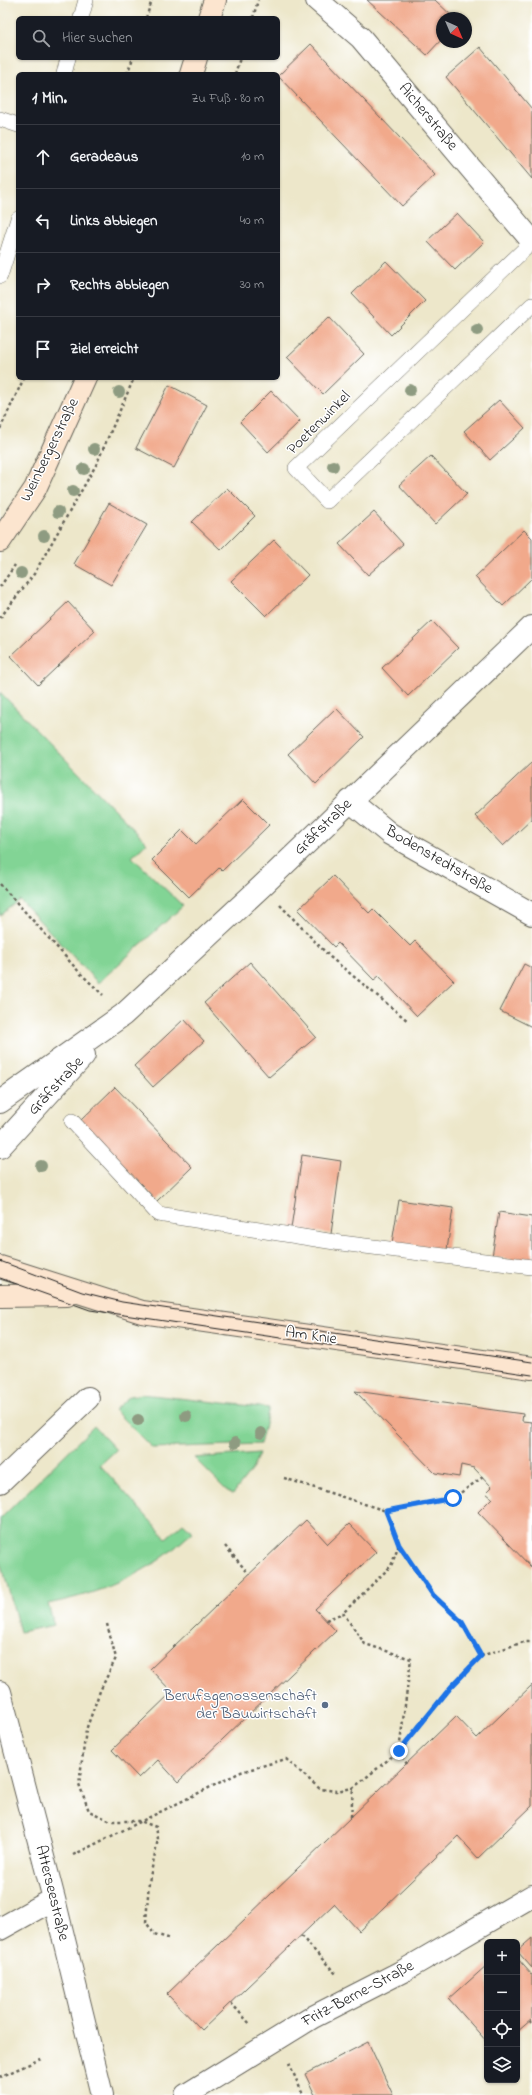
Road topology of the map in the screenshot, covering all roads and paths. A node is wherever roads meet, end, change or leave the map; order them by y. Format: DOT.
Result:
graph roads {
  1 [pos="86,0"];
  2 [pos="152,0"];
  3 [pos="215,0"];
  4 [pos="258,0"];
  5 [pos="318,0"];
  6 [pos="82,16"];
  7 [pos="147,16"];
  8 [pos="210,16"];
  9 [pos="254,16"];
  10 [pos="68,60"];
  11 [pos="131,60"];
  12 [pos="195,60"];
  13 [pos="239,60"];
  14 [pos="64,72"];
  15 [pos="128,72"];
  16 [pos="192,72"];
  17 [pos="236,72"];
  18 [pos="0,119"];
  19 [pos="16,124"];
  20 [pos="16,225"];
  21 [pos="532,241"];
  22 [pos="0,276"];
  23 [pos="532,305"];
  24 [pos="23,380"];
  25 [pos="84,380"];
  26 [pos="133,380"];
  27 [pos="0,429"];
  28 [pos="0,541"];
  29 [pos="0,618"];
  30 [pos="532,627"];
  31 [pos="350,801"];
  32 [pos="0,884"];
  33 [pos="262,886"];
  34 [pos="532,914"];
  35 [pos="118,1020"];
  36 [pos="408,1021"];
  37 [pos="0,1102"];
  38 [pos="72,1121"];
  39 [pos="0,1147"];
  40 [pos="0,1267"];
  41 [pos="532,1267"];
  42 [pos="0,1296"];
  43 [pos="92,1296"];
  44 [pos="532,1368"];
  45 [pos="88,1398"];
  46 [pos="483,1477"];
  47 [pos="284,1478"];
  48 [pos="0,1482"];
  49 [pos="386,1511"];
  50 [pos="399,1545"];
  51 [pos="225,1546"];
  52 [pos="249,1574"];
  53 [pos="343,1613"];
  54 [pos="326,1620"];
  55 [pos="107,1624"];
  56 [pos="532,1642"];
  57 [pos="481,1656"];
  58 [pos="0,1692"];
  59 [pos="399,1751"];
  60 [pos="407,1764"];
  61 [pos="353,1788"];
  62 [pos="351,1817"];
  63 [pos="140,1821"];
  64 [pos="73,1855"];
  65 [pos="532,1896"];
  66 [pos="54,1899"];
  67 [pos="0,1929"];
  68 [pos="301,1936"];
  69 [pos="168,1938"];
  70 [pos="340,1978"];
  71 [pos="231,2003"];
  72 [pos="252,2027"];
  73 [pos="286,2057"];
  74 [pos="43,2058"];
  75 [pos="0,2077"];
  76 [pos="102,2095"];
  77 [pos="186,2095"];
  78 [pos="304,2095"];
  1 -- 6 [label="lane"];
  2 -- 7 [label="path"];
  3 -- 8 [label="main road"];
  4 -- 9 [label="path"];
  5 -- 21 [label="street, Aicherstraße"];
  10 -- 14 [label="lane"];
  11 -- 15 [label="path"];
  12 -- 16 [label="main road"];
  13 -- 17 [label="path"];
  18 -- 19 [label="lane"];
  20 -- 22 [label="lane"];
  21 -- 23 [label="lane, Poetenwinkel"];
  24 -- 27 [label="path"];
  25 -- 28 [label="main road, Weinbergerstraße"];
  26 -- 29 [label="path"];
  30 -- 31 [label="street, Gräfstraße"];
  31 -- 33 [label="street, Gräfstraße"];
  31 -- 34 [label="street, Bodenstedtstraße"];
  32 -- 35 [label="path"];
  33 -- 35 [label="street, Gräfstraße"];
  33 -- 36 [label="path"];
  35 -- 37 [label="street, Gräfstraße"];
  35 -- 39 [label="street, Gräfstraße"];
  38 -- 41 [label="lane"];
  40 -- 43 [label="main road, Am Knie"];
  42 -- 43 [label="main road, Am Knie"];
  43 -- 44 [label="main road, Am Knie"];
  45 -- 48 [label="street"];
  46 -- 49 [label="path"];
  47 -- 49 [label="path"];
  49 -- 50 [label="path"];
  50 -- 53 [label="path"];
  50 -- 57 [label="path"];
  51 -- 52 [label="path"];
  53 -- 54 [label="path"];
  53 -- 59 [label="path"];
  55 -- 63 [label="path"];
  56 -- 57 [label="path"];
  57 -- 59 [label="path"];
  58 -- 66 [label="street, Atterseestraße"];
  59 -- 60 [label="path"];
  59 -- 61 [label="path"];
  61 -- 62 [label="path"];
  61 -- 63 [label="path"];
  63 -- 64 [label="path"];
  63 -- 69 [label="path"];
  65 -- 77 [label="street, Fritz-Berne-Straße"];
  66 -- 67 [label="street"];
  66 -- 76 [label="street, Atterseestraße"];
  68 -- 70 [label="path"];
  71 -- 72 [label="path"];
  73 -- 78 [label="path"];
  74 -- 75 [label="path"];
}
